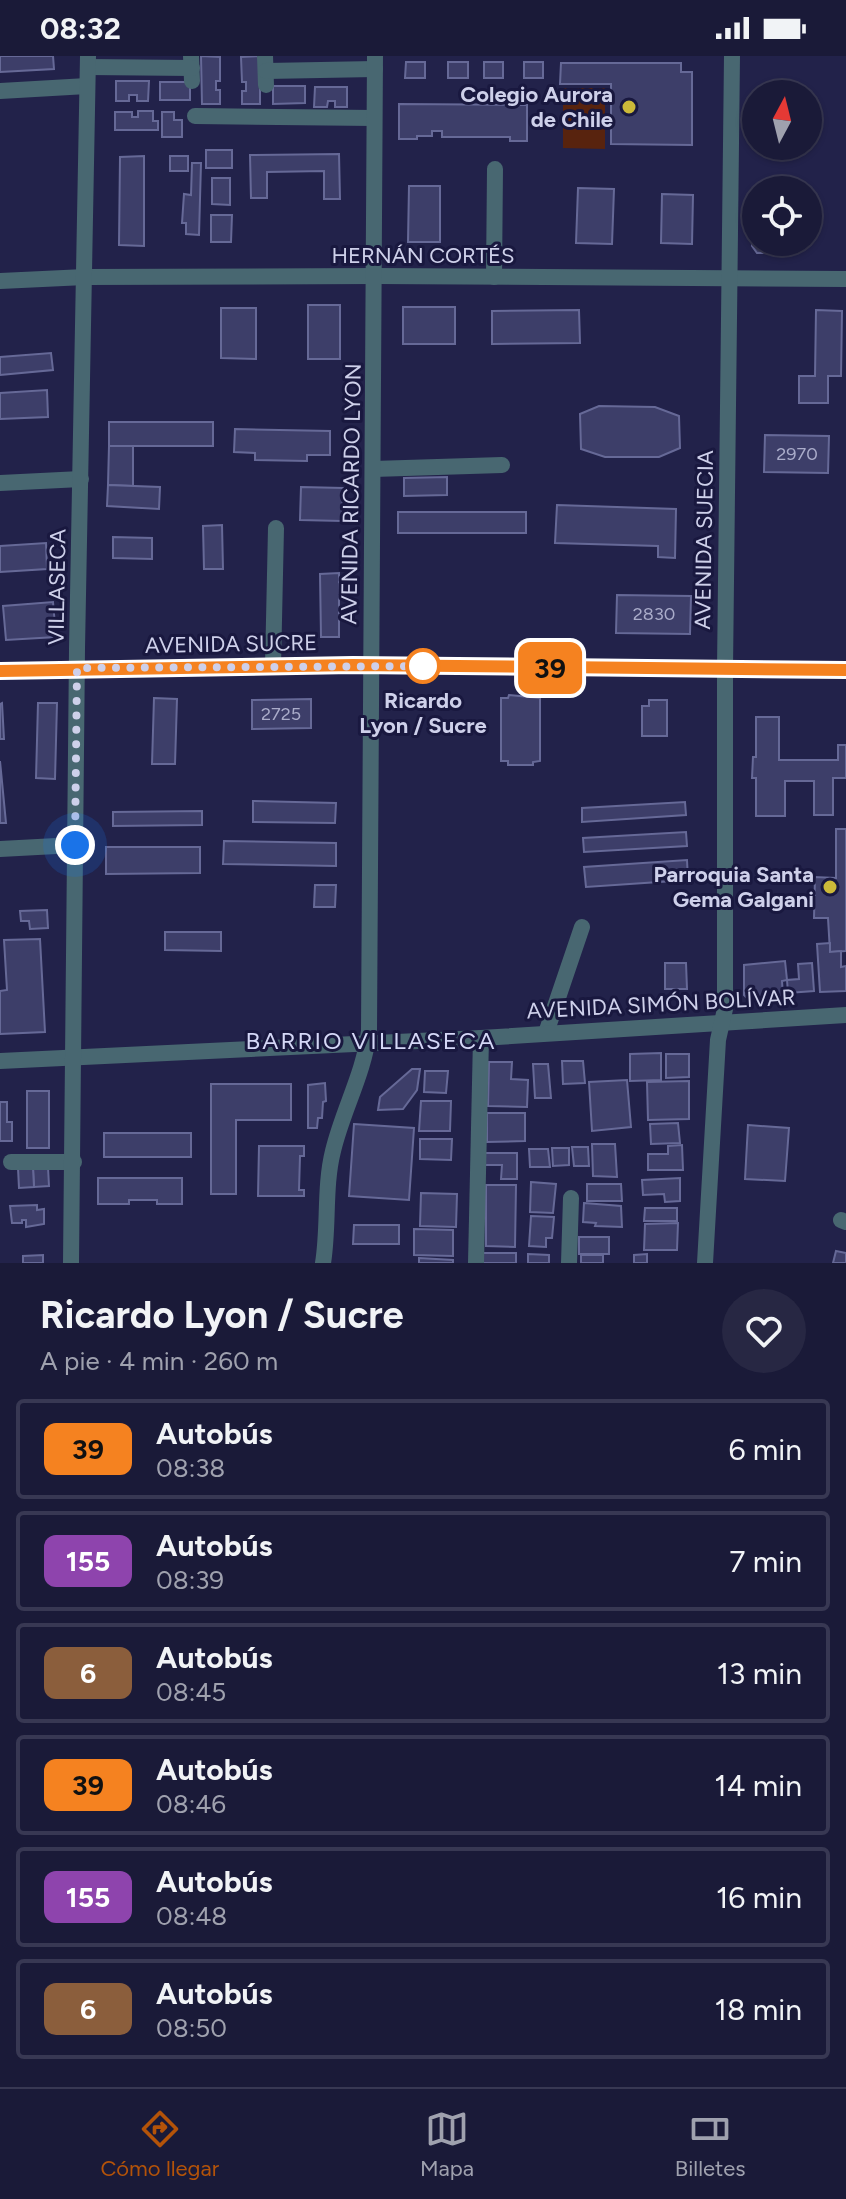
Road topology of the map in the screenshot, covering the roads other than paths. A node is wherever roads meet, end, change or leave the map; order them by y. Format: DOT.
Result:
graph roads {
  1 [pos="732,56"];
  2 [pos="88,62"];
  3 [pos="375,63"];
  4 [pos="192,68"];
  5 [pos="266,70"];
  6 [pos="87,86"];
  7 [pos="0,91"];
  8 [pos="195,116"];
  9 [pos="374,118"];
  10 [pos="495,169"];
  11 [pos="376,276"];
  12 [pos="85,277"];
  13 [pos="494,277"];
  14 [pos="728,279"];
  15 [pos="846,279"];
  16 [pos="0,281"];
  17 [pos="502,465"];
  18 [pos="373,469"];
  19 [pos="81,479"];
  20 [pos="0,483"];
  21 [pos="276,528"];
  22 [pos="273,666"];
  23 [pos="371,666"];
  24 [pos="77,668"];
  25 [pos="725,669"];
  26 [pos="846,670"];
  27 [pos="0,671"];
  28 [pos="75,845"];
  29 [pos="0,849"];
  30 [pos="582,927"];
  31 [pos="846,1015"];
  32 [pos="721,1023"];
  33 [pos="546,1033"];
  34 [pos="481,1038"];
  35 [pos="368,1043"];
  36 [pos="74,1057"];
  37 [pos="0,1061"];
  38 [pos="11,1162"];
  39 [pos="74,1162"];
  40 [pos="571,1198"];
  41 [pos="71,1263"];
  42 [pos="323,1263"];
  43 [pos="476,1263"];
  44 [pos="569,1263"];
  45 [pos="705,1263"];
  1 -- 14 [label="street, AVENIDA SUECIA"];
  2 -- 4 [label="street"];
  2 -- 6 [label="street, VILLASECA"];
  3 -- 5 [label="street"];
  3 -- 9 [label="street, AVENIDA RICARDO LYON"];
  6 -- 7 [label="street"];
  6 -- 12 [label="street, VILLASECA"];
  8 -- 9 [label="street"];
  9 -- 11 [label="street, AVENIDA RICARDO LYON"];
  10 -- 13 [label="street"];
  11 -- 12 [label="street, HERNÁN CORTÉS"];
  11 -- 13 [label="street, HERNÁN CORTÉS"];
  11 -- 18 [label="street, AVENIDA RICARDO LYON"];
  12 -- 16 [label="street, HERNÁN CORTÉS"];
  12 -- 19 [label="street, VILLASECA"];
  13 -- 14 [label="street, HERNÁN CORTÉS"];
  14 -- 15 [label="street, HERNÁN CORTÉS"];
  14 -- 25 [label="street, AVENIDA SUECIA"];
  17 -- 18 [label="street"];
  18 -- 23 [label="street, AVENIDA RICARDO LYON"];
  19 -- 20 [label="street"];
  19 -- 24 [label="street, VILLASECA"];
  21 -- 22 [label="street"];
  22 -- 23 [label="street, AVENIDA SUCRE"];
  22 -- 24 [label="street, AVENIDA SUCRE"];
  23 -- 25 [label="street, AVENIDA SUCRE"];
  23 -- 35 [label="street, AVENIDA RICARDO LYON"];
  24 -- 27 [label="street, AVENIDA SUCRE"];
  24 -- 28 [label="street, VILLASECA"];
  25 -- 26 [label="street, AVENIDA SUCRE"];
  25 -- 32 [label="street, AVENIDA SUECIA"];
  28 -- 29 [label="street"];
  28 -- 36 [label="street, VILLASECA"];
  30 -- 33 [label="street"];
  31 -- 32 [label="street, AVENIDA SIMÓN BOLÍVAR"];
  32 -- 33 [label="street, AVENIDA SIMÓN BOLÍVAR"];
  32 -- 45 [label="street, AVENIDA SUECIA"];
  33 -- 34 [label="street, AVENIDA SIMÓN BOLÍVAR"];
  34 -- 35 [label="street, AVENIDA SIMÓN BOLÍVAR"];
  34 -- 43 [label="street"];
  35 -- 36 [label="street, AVENIDA SIMÓN BOLÍVAR"];
  35 -- 42 [label="street, AVENIDA RICARDO LYON"];
  36 -- 37 [label="street, AVENIDA SIMÓN BOLÍVAR"];
  36 -- 39 [label="street, VILLASECA"];
  38 -- 39 [label="street"];
  39 -- 41 [label="street, VILLASECA"];
  40 -- 44 [label="street"];
}
